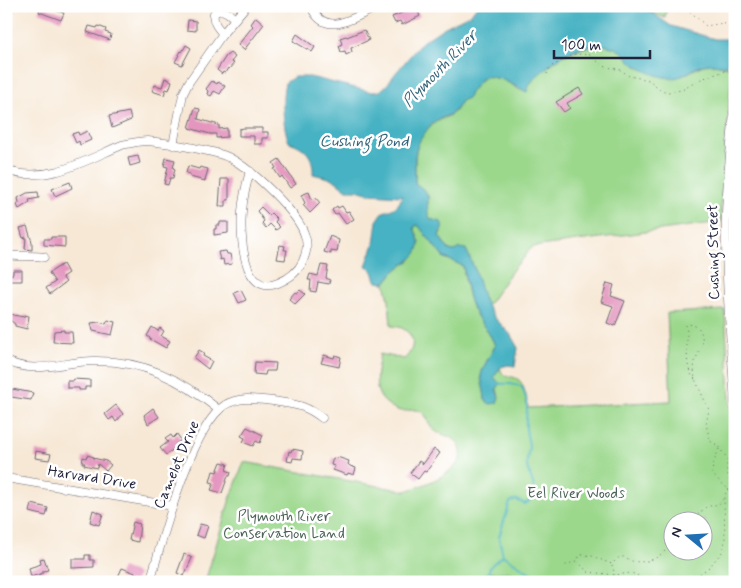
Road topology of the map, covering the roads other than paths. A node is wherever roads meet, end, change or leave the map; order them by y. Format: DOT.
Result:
graph roads {
  1 [pos="246,6"];
  2 [pos="311,6"];
  3 [pos="379,6"];
  4 [pos="235,18"];
  5 [pos="223,34"];
  6 [pos="735,100"];
  7 [pos="172,145"];
  8 [pos="6,171"];
  9 [pos="250,172"];
  10 [pos="6,255"];
  11 [pos="44,257"];
  12 [pos="6,360"];
  13 [pos="735,403"];
  14 [pos="219,410"];
  15 [pos="322,418"];
  16 [pos="6,478"];
  17 [pos="173,506"];
  18 [pos="150,582"];
  1 -- 4 [label="street"];
  2 -- 3 [label="street"];
  4 -- 5 [label="street"];
  4 -- 5 [label="street"];
  5 -- 7 [label="street"];
  6 -- 13 [label="street, Cushing Street"];
  7 -- 8 [label="street"];
  7 -- 9 [label="street"];
  9 -- 9 [label="street"];
  10 -- 11 [label="street"];
  12 -- 14 [label="street"];
  14 -- 15 [label="street, Camelot Drive"];
  14 -- 17 [label="street, Camelot Drive"];
  16 -- 17 [label="street, Harvard Drive"];
  17 -- 18 [label="street, Camelot Drive"];
}
